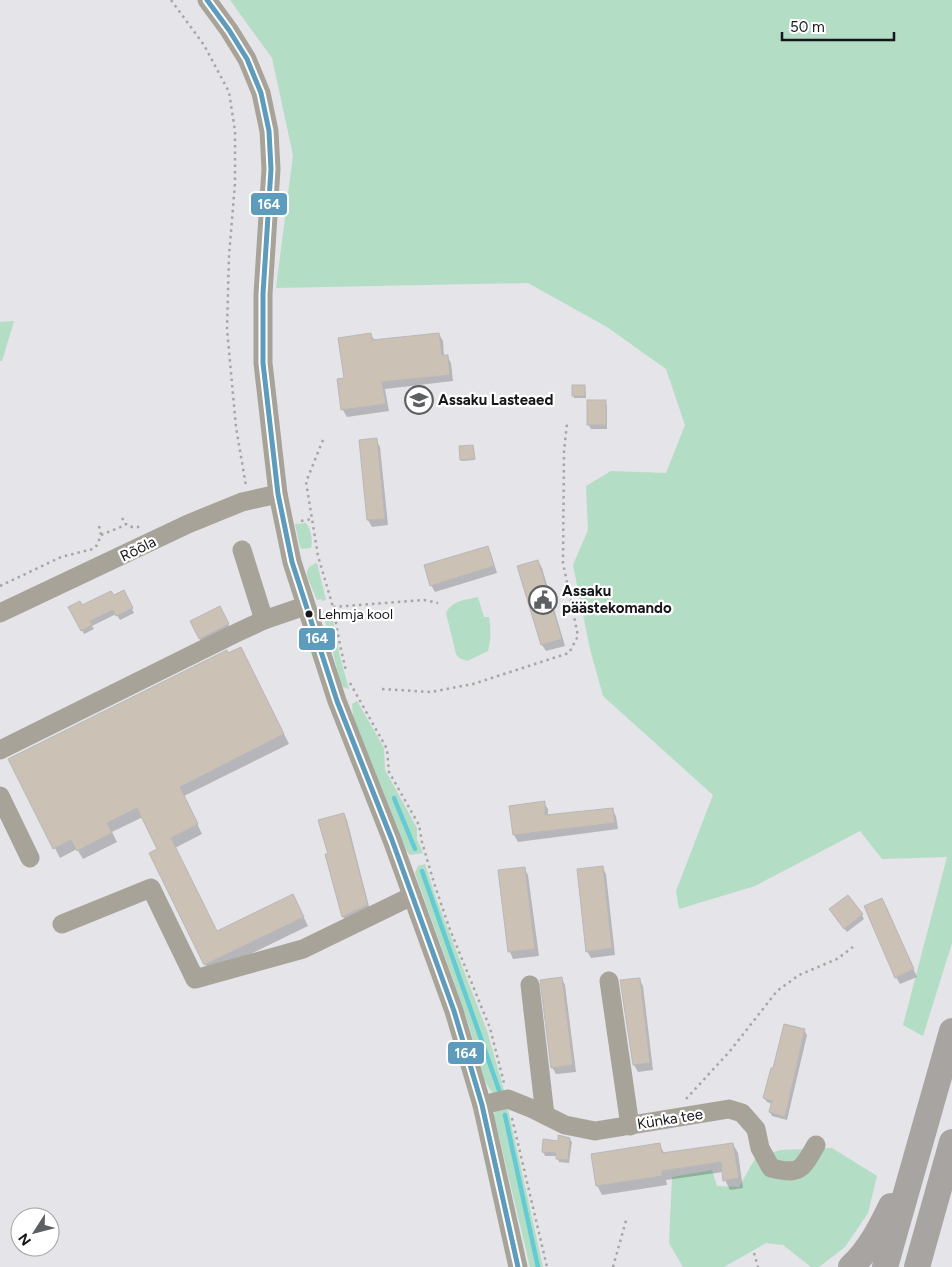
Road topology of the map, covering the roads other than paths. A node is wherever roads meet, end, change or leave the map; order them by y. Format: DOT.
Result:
graph roads {
  1 [pos="207,0"];
  2 [pos="278,494"];
  3 [pos="242,550"];
  4 [pos="305,606"];
  5 [pos="0,613"];
  6 [pos="264,620"];
  7 [pos="0,750"];
  8 [pos="0,796"];
  9 [pos="30,858"];
  10 [pos="412,896"];
  11 [pos="62,924"];
  12 [pos="609,981"];
  13 [pos="530,985"];
  14 [pos="952,1031"];
  15 [pos="482,1105"];
  16 [pos="545,1115"];
  17 [pos="630,1126"];
  18 [pos="923,1132"];
  19 [pos="952,1142"];
  20 [pos="816,1146"];
  21 [pos="518,1267"];
  22 [pos="850,1267"];
  23 [pos="885,1267"];
  24 [pos="916,1267"];
  1 -- 2 [label="street"];
  2 -- 4 [label="street"];
  2 -- 5 [label="street, Rõõla"];
  3 -- 6 [label="street"];
  4 -- 6 [label="street"];
  4 -- 10 [label="street"];
  6 -- 7 [label="street"];
  8 -- 9 [label="street"];
  10 -- 11 [label="street"];
  10 -- 15 [label="street"];
  12 -- 17 [label="street"];
  13 -- 16 [label="street"];
  14 -- 18 [label="highway"];
  15 -- 16 [label="street, Künka tee"];
  15 -- 21 [label="street"];
  16 -- 17 [label="street, Künka tee"];
  17 -- 20 [label="street, Künka tee"];
  18 -- 22 [label="highway"];
  18 -- 23 [label="highway"];
  19 -- 24 [label="highway"];
}
